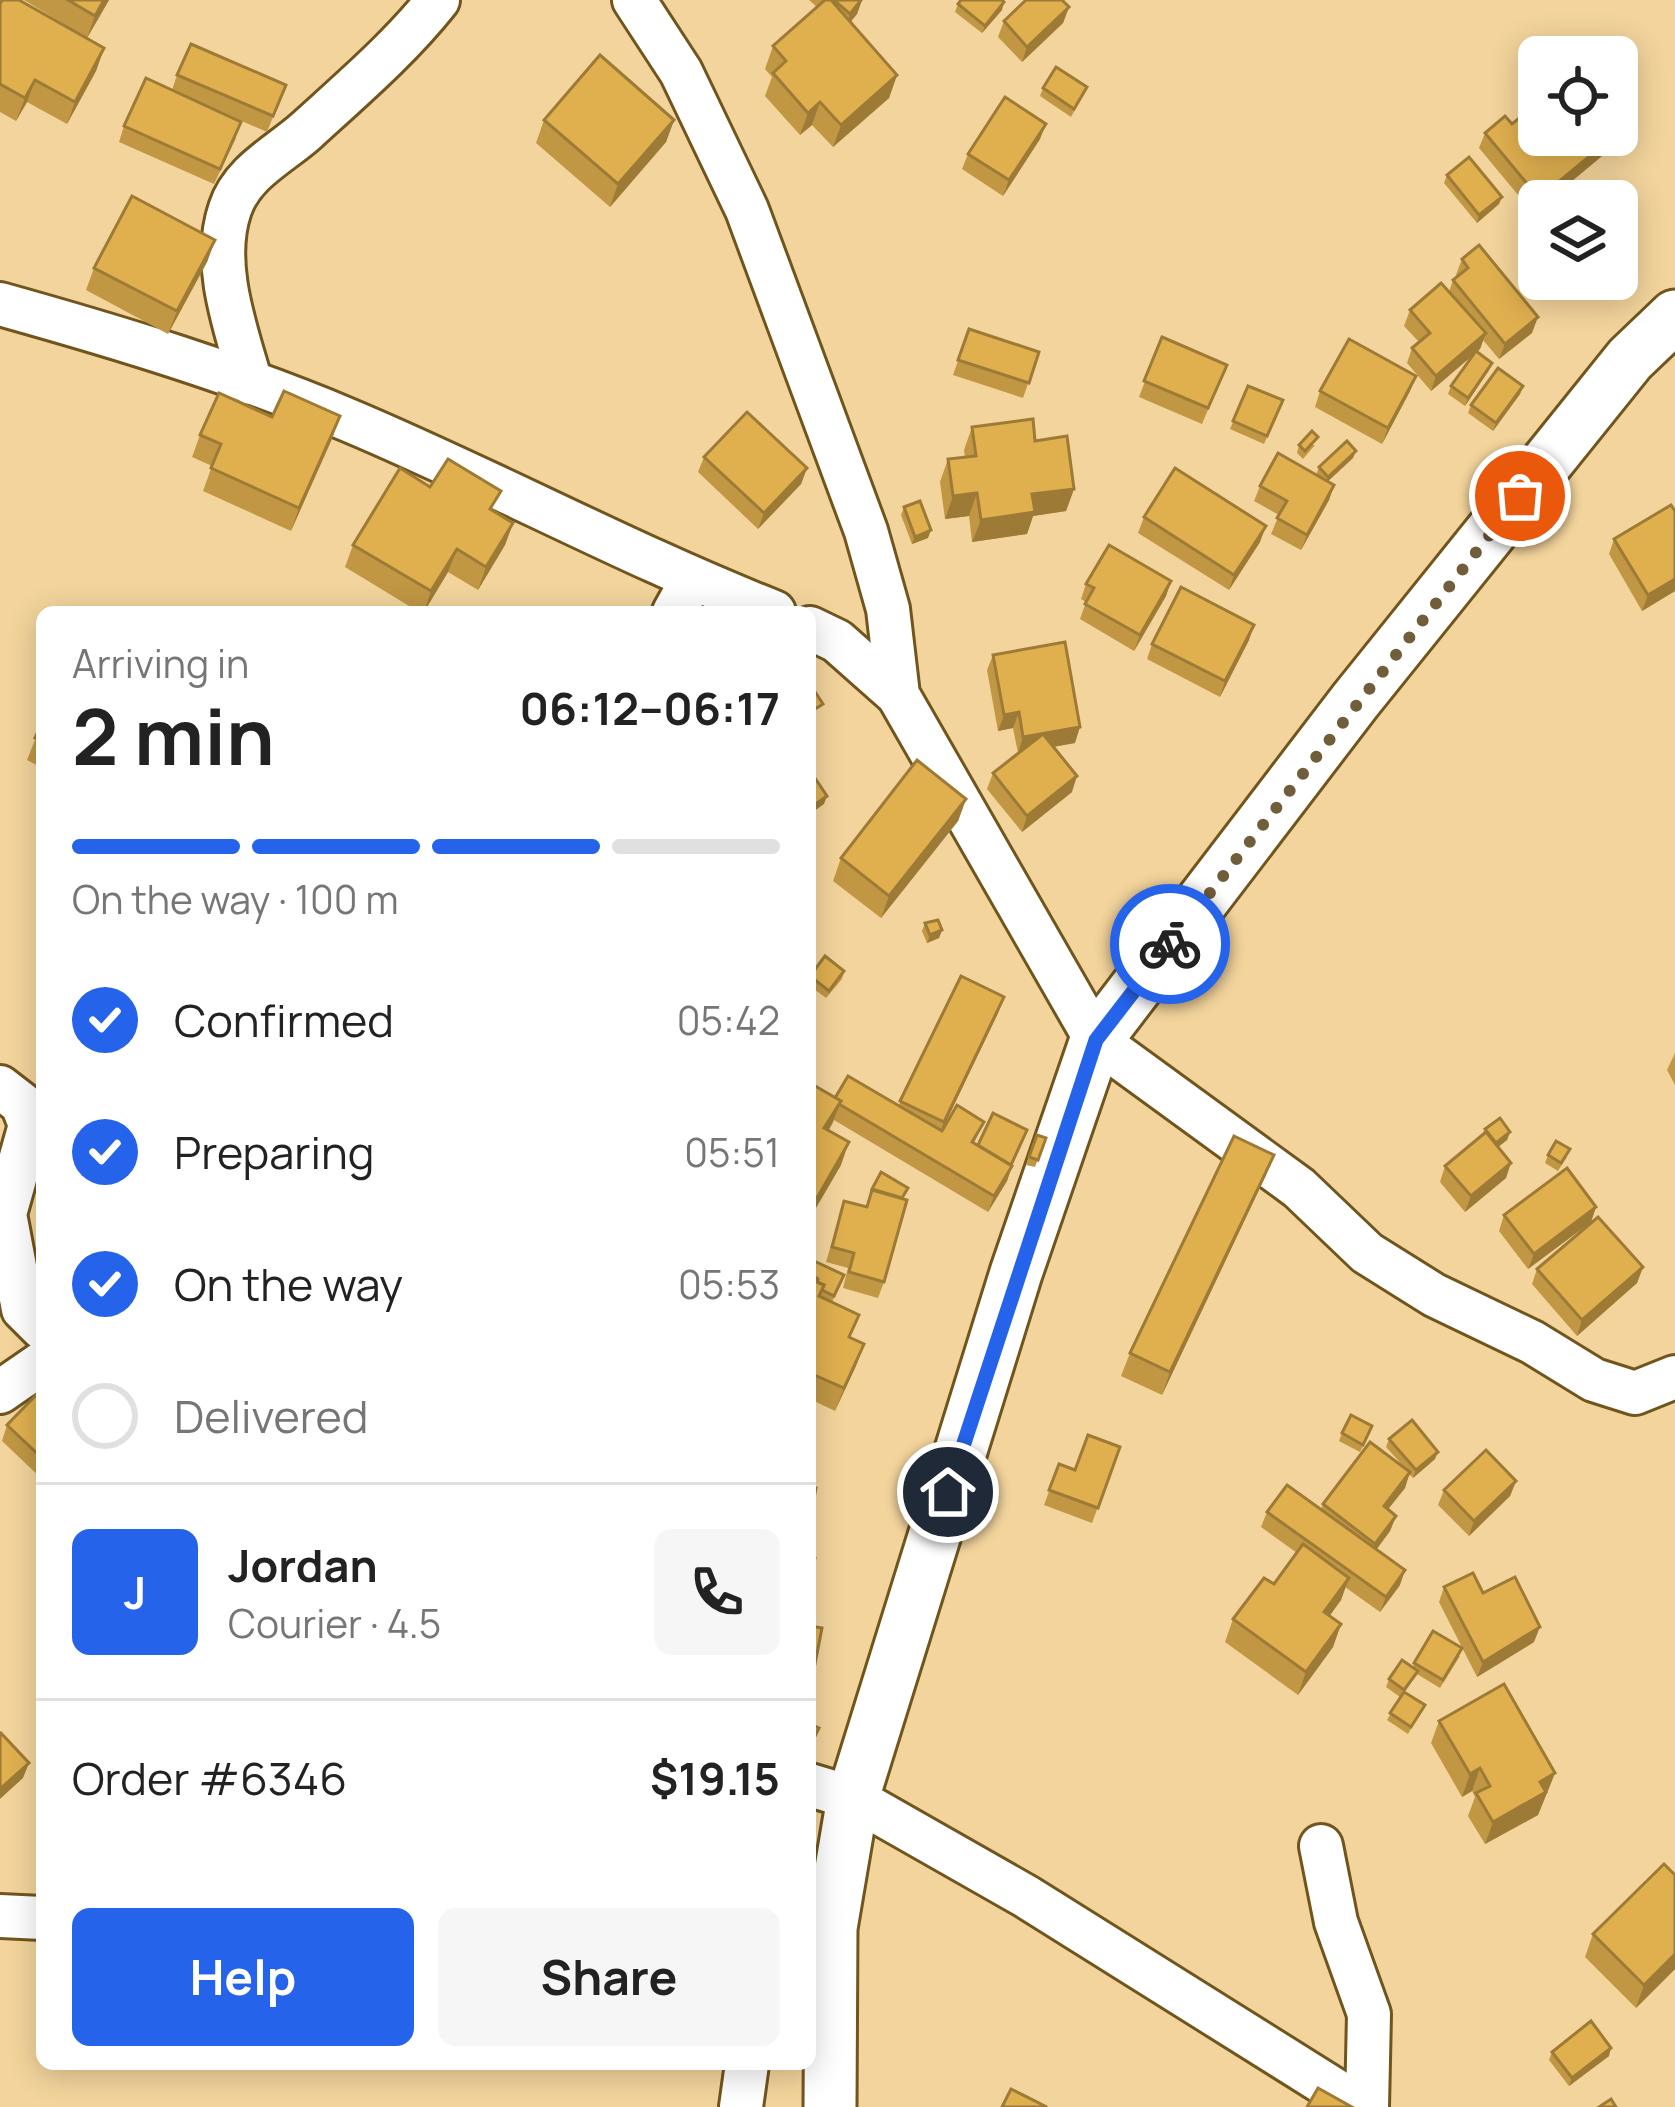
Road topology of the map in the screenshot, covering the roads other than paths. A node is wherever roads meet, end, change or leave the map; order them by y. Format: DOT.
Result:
graph roads {
  1 [pos="439,0"];
  2 [pos="634,0"];
  3 [pos="0,304"];
  4 [pos="1675,316"];
  5 [pos="251,382"];
  6 [pos="683,596"];
  7 [pos="740,606"];
  8 [pos="816,631"];
  9 [pos="898,695"];
  10 [pos="1096,1040"];
  11 [pos="21,1092"];
  12 [pos="22,1312"];
  13 [pos="36,1367"];
  14 [pos="1675,1377"];
  15 [pos="0,1392"];
  16 [pos="832,1791"];
  17 [pos="1321,1846"];
  18 [pos="0,1916"];
  19 [pos="36,1918"];
  20 [pos="746,2070"];
  21 [pos="741,2107"];
  22 [pos="830,2107"];
  23 [pos="1364,2107"];
  1 -- 5 [label="street"];
  2 -- 9 [label="street"];
  3 -- 5 [label="street"];
  4 -- 10 [label="street"];
  5 -- 6 [label="street"];
  6 -- 7 [label="street"];
  8 -- 9 [label="street"];
  9 -- 10 [label="street"];
  10 -- 14 [label="street"];
  10 -- 16 [label="street"];
  11 -- 12 [label="street"];
  13 -- 15 [label="street"];
  16 -- 22 [label="street"];
  16 -- 23 [label="street"];
  17 -- 23 [label="street"];
  18 -- 19 [label="street"];
  20 -- 21 [label="street"];
}
